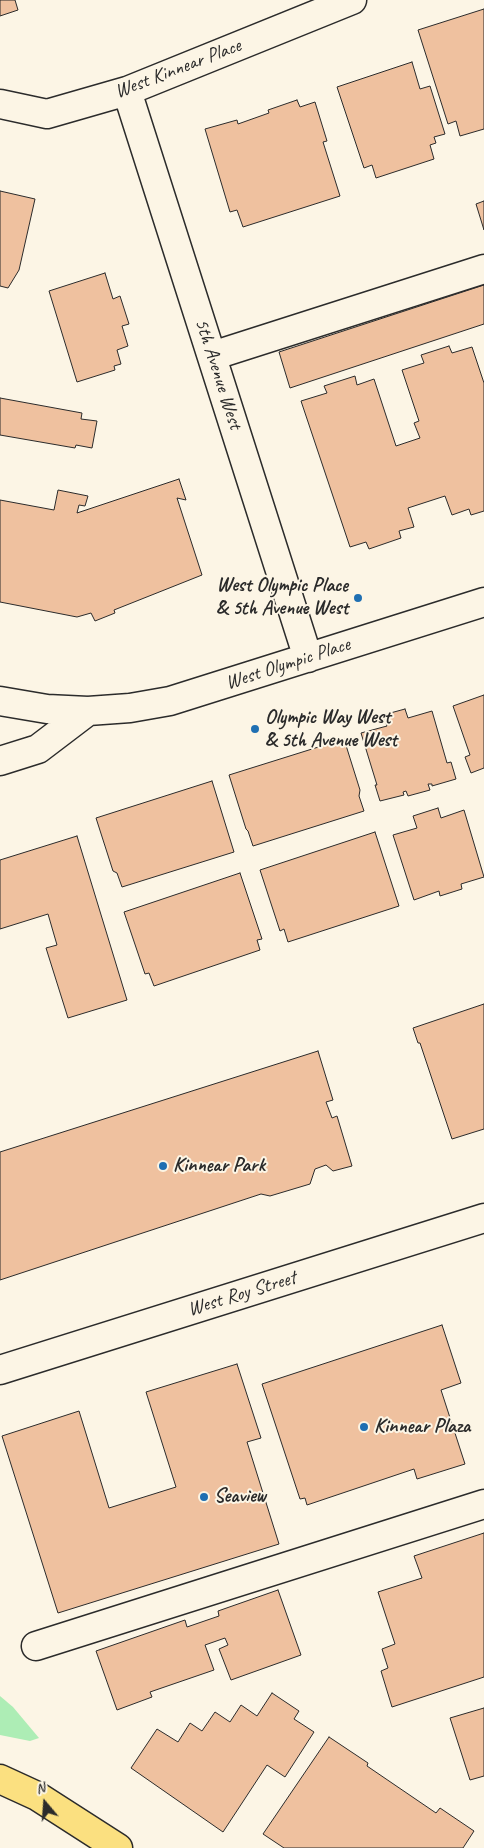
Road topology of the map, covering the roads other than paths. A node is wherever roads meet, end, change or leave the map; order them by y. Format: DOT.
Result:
graph roads {
  1 [pos="352,0"];
  2 [pos="127,91"];
  3 [pos="0,104"];
  4 [pos="484,269"];
  5 [pos="212,356"];
  6 [pos="484,602"];
  7 [pos="308,658"];
  8 [pos="0,700"];
  9 [pos="88,711"];
  10 [pos="0,761"];
  11 [pos="482,1225"];
  12 [pos="0,1370"];
  13 [pos="484,1504"];
  14 [pos="36,1646"];
  15 [pos="0,1779"];
  16 [pos="118,1848"];
  1 -- 2 [label="street, West Kinnear Place"];
  2 -- 3 [label="street, West Kinnear Place"];
  2 -- 5 [label="street, 5th Avenue West"];
  4 -- 5 [label="street"];
  5 -- 7 [label="street, 5th Avenue West"];
  6 -- 7 [label="street, West Olympic Place"];
  7 -- 9 [label="street, West Olympic Place"];
  8 -- 9 [label="street, West Olympic Place"];
  9 -- 10 [label="street"];
  11 -- 12 [label="street, West Roy Street"];
  13 -- 14 [label="street"];
  15 -- 16 [label="main road"];
}
